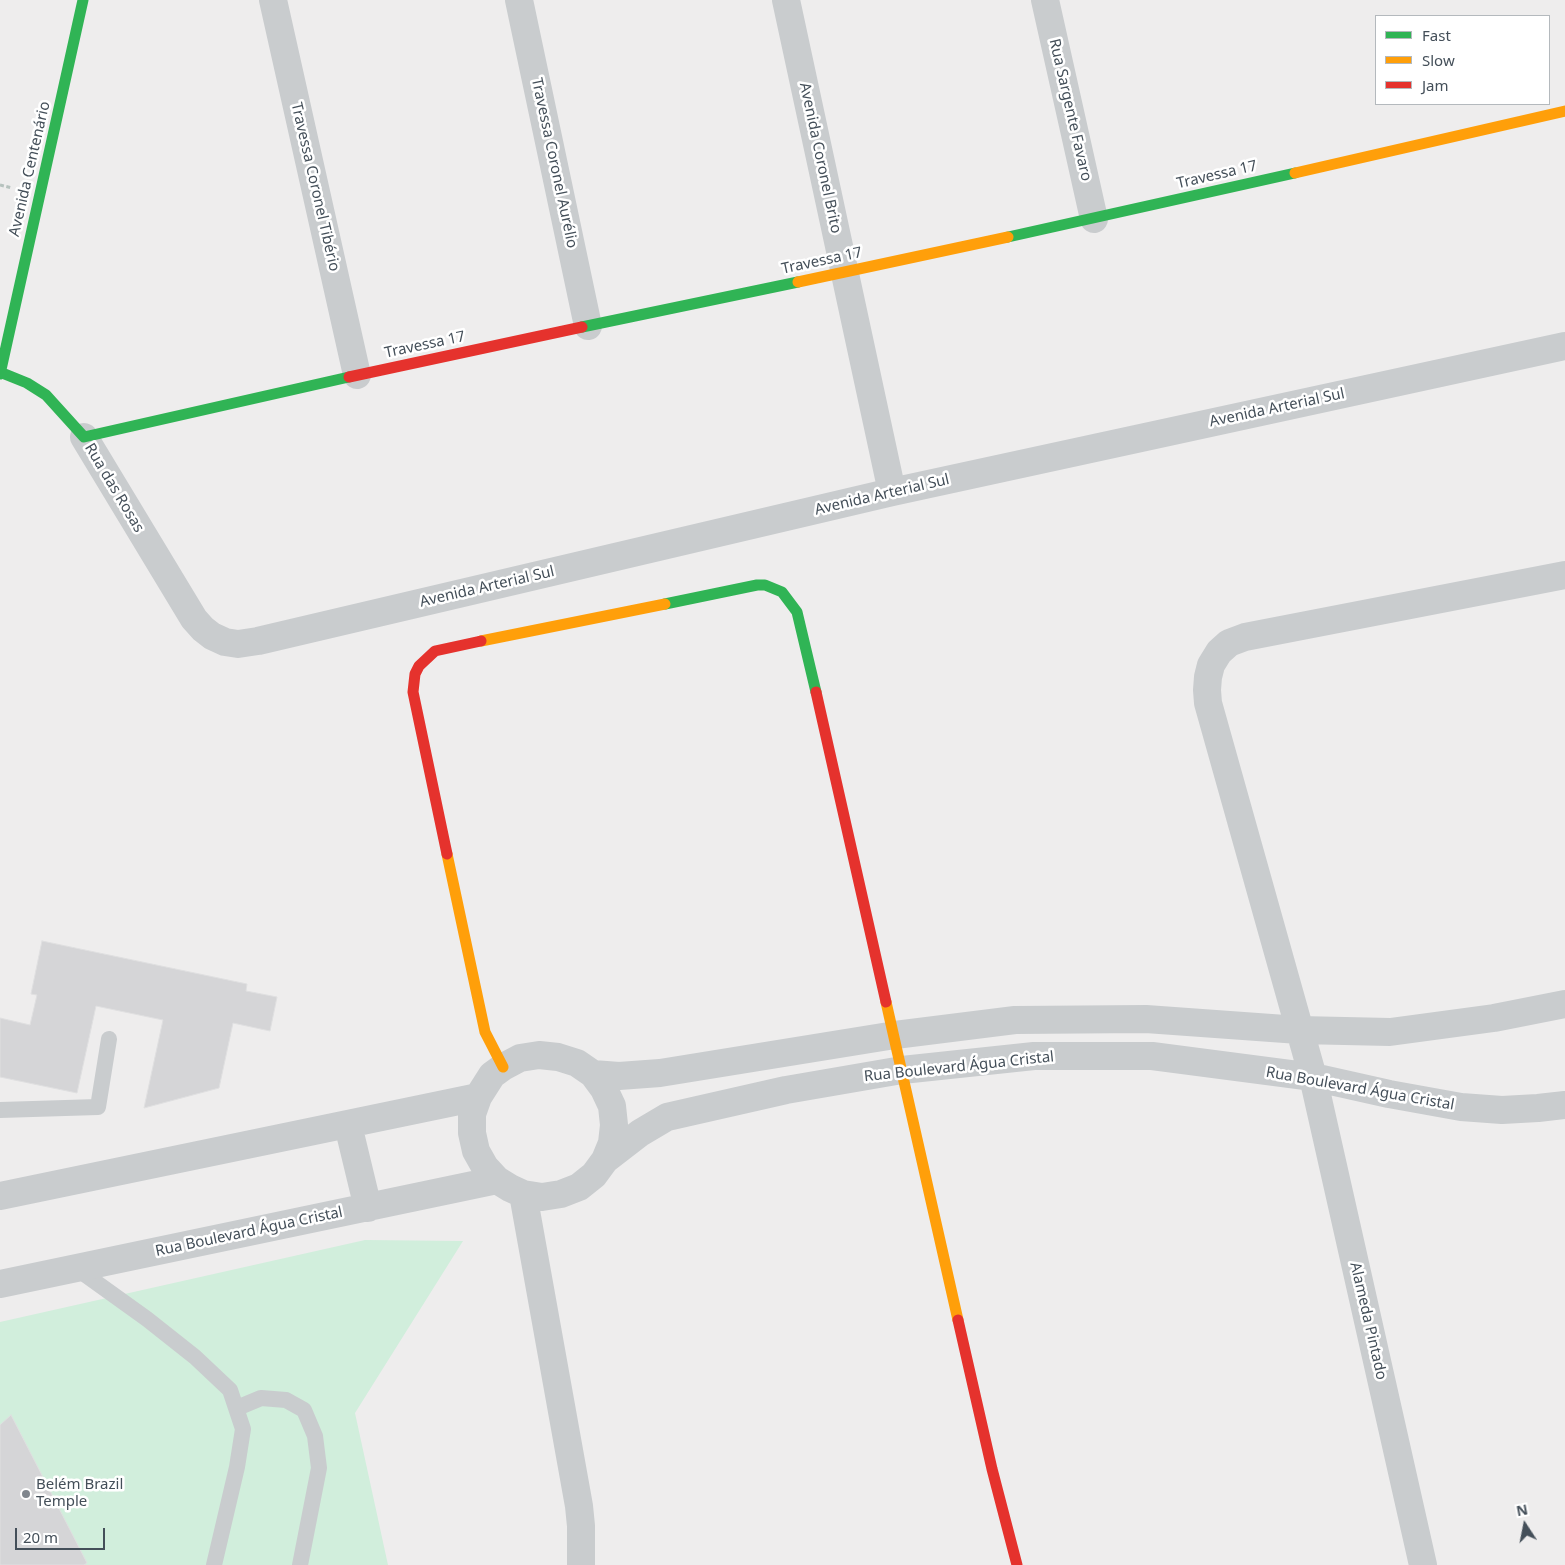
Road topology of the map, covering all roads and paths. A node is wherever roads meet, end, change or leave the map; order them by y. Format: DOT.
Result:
graph roads {
  1 [pos="83,0"];
  2 [pos="273,0"];
  3 [pos="520,0"];
  4 [pos="786,0"];
  5 [pos="1045,0"];
  6 [pos="1565,111"];
  7 [pos="1094,219"];
  8 [pos="844,272"];
  9 [pos="588,326"];
  10 [pos="1565,346"];
  11 [pos="0,373"];
  12 [pos="357,375"];
  13 [pos="84,437"];
  14 [pos="892,492"];
  15 [pos="1565,575"];
  16 [pos="203,629"];
  17 [pos="1565,1004"];
  18 [pos="1299,1030"];
  19 [pos="895,1035"];
  20 [pos="109,1039"];
  21 [pos="503,1067"];
  22 [pos="902,1070"];
  23 [pos="593,1074"];
  24 [pos="1313,1077"];
  25 [pos="478,1097"];
  26 [pos="1565,1105"];
  27 [pos="0,1110"];
  28 [pos="348,1125"];
  29 [pos="605,1160"];
  30 [pos="498,1180"];
  31 [pos="523,1194"];
  32 [pos="0,1196"];
  33 [pos="368,1208"];
  34 [pos="76,1268"];
  35 [pos="0,1284"];
  36 [pos="237,1408"];
  37 [pos="214,1565"];
  38 [pos="300,1565"];
  39 [pos="581,1565"];
  40 [pos="1017,1565"];
  41 [pos="1423,1565"];
  1 -- 11 [label="street, Avenida Centenário"];
  2 -- 12 [label="street, Travessa Coronel Tibério"];
  3 -- 9 [label="street, Travessa Coronel Aurélio"];
  4 -- 8 [label="street, Avenida Coronel Brito"];
  5 -- 7 [label="street, Rua Sargente Favaro"];
  6 -- 7 [label="street, Travessa 17"];
  7 -- 8 [label="street, Travessa 17"];
  8 -- 9 [label="street, Travessa 17"];
  8 -- 14 [label="street, Avenida Coronel Brito"];
  9 -- 12 [label="street, Travessa 17"];
  10 -- 14 [label="street, Avenida Arterial Sul"];
  11 -- 13 [label="street, Rua das Rosas"];
  12 -- 13 [label="street, Travessa 17"];
  13 -- 16 [label="street, Rua das Rosas"];
  14 -- 16 [label="street, Avenida Arterial Sul"];
  15 -- 18 [label="street, Alameda Pintado"];
  17 -- 18 [label="street"];
  18 -- 19 [label="street"];
  18 -- 24 [label="street, Alameda Pintado"];
  19 -- 21 [label="street"];
  19 -- 22 [label="street"];
  19 -- 23 [label="street"];
  20 -- 27 [label="lane"];
  21 -- 23 [label="street"];
  21 -- 25 [label="street"];
  22 -- 24 [label="street, Rua Boulevard Água Cristal"];
  22 -- 29 [label="street, Rua Boulevard Água Cristal"];
  22 -- 40 [label="street"];
  23 -- 29 [label="street"];
  24 -- 26 [label="street, Rua Boulevard Água Cristal"];
  24 -- 41 [label="street, Alameda Pintado"];
  25 -- 28 [label="street"];
  25 -- 30 [label="street"];
  28 -- 32 [label="street"];
  28 -- 33 [label="street"];
  29 -- 31 [label="street"];
  30 -- 31 [label="street"];
  30 -- 33 [label="street, Rua Boulevard Água Cristal"];
  31 -- 39 [label="street"];
  33 -- 34 [label="street, Rua Boulevard Água Cristal"];
  34 -- 35 [label="street, Rua Boulevard Água Cristal"];
  34 -- 36 [label="lane"];
  36 -- 37 [label="lane"];
  36 -- 38 [label="lane"];
}
